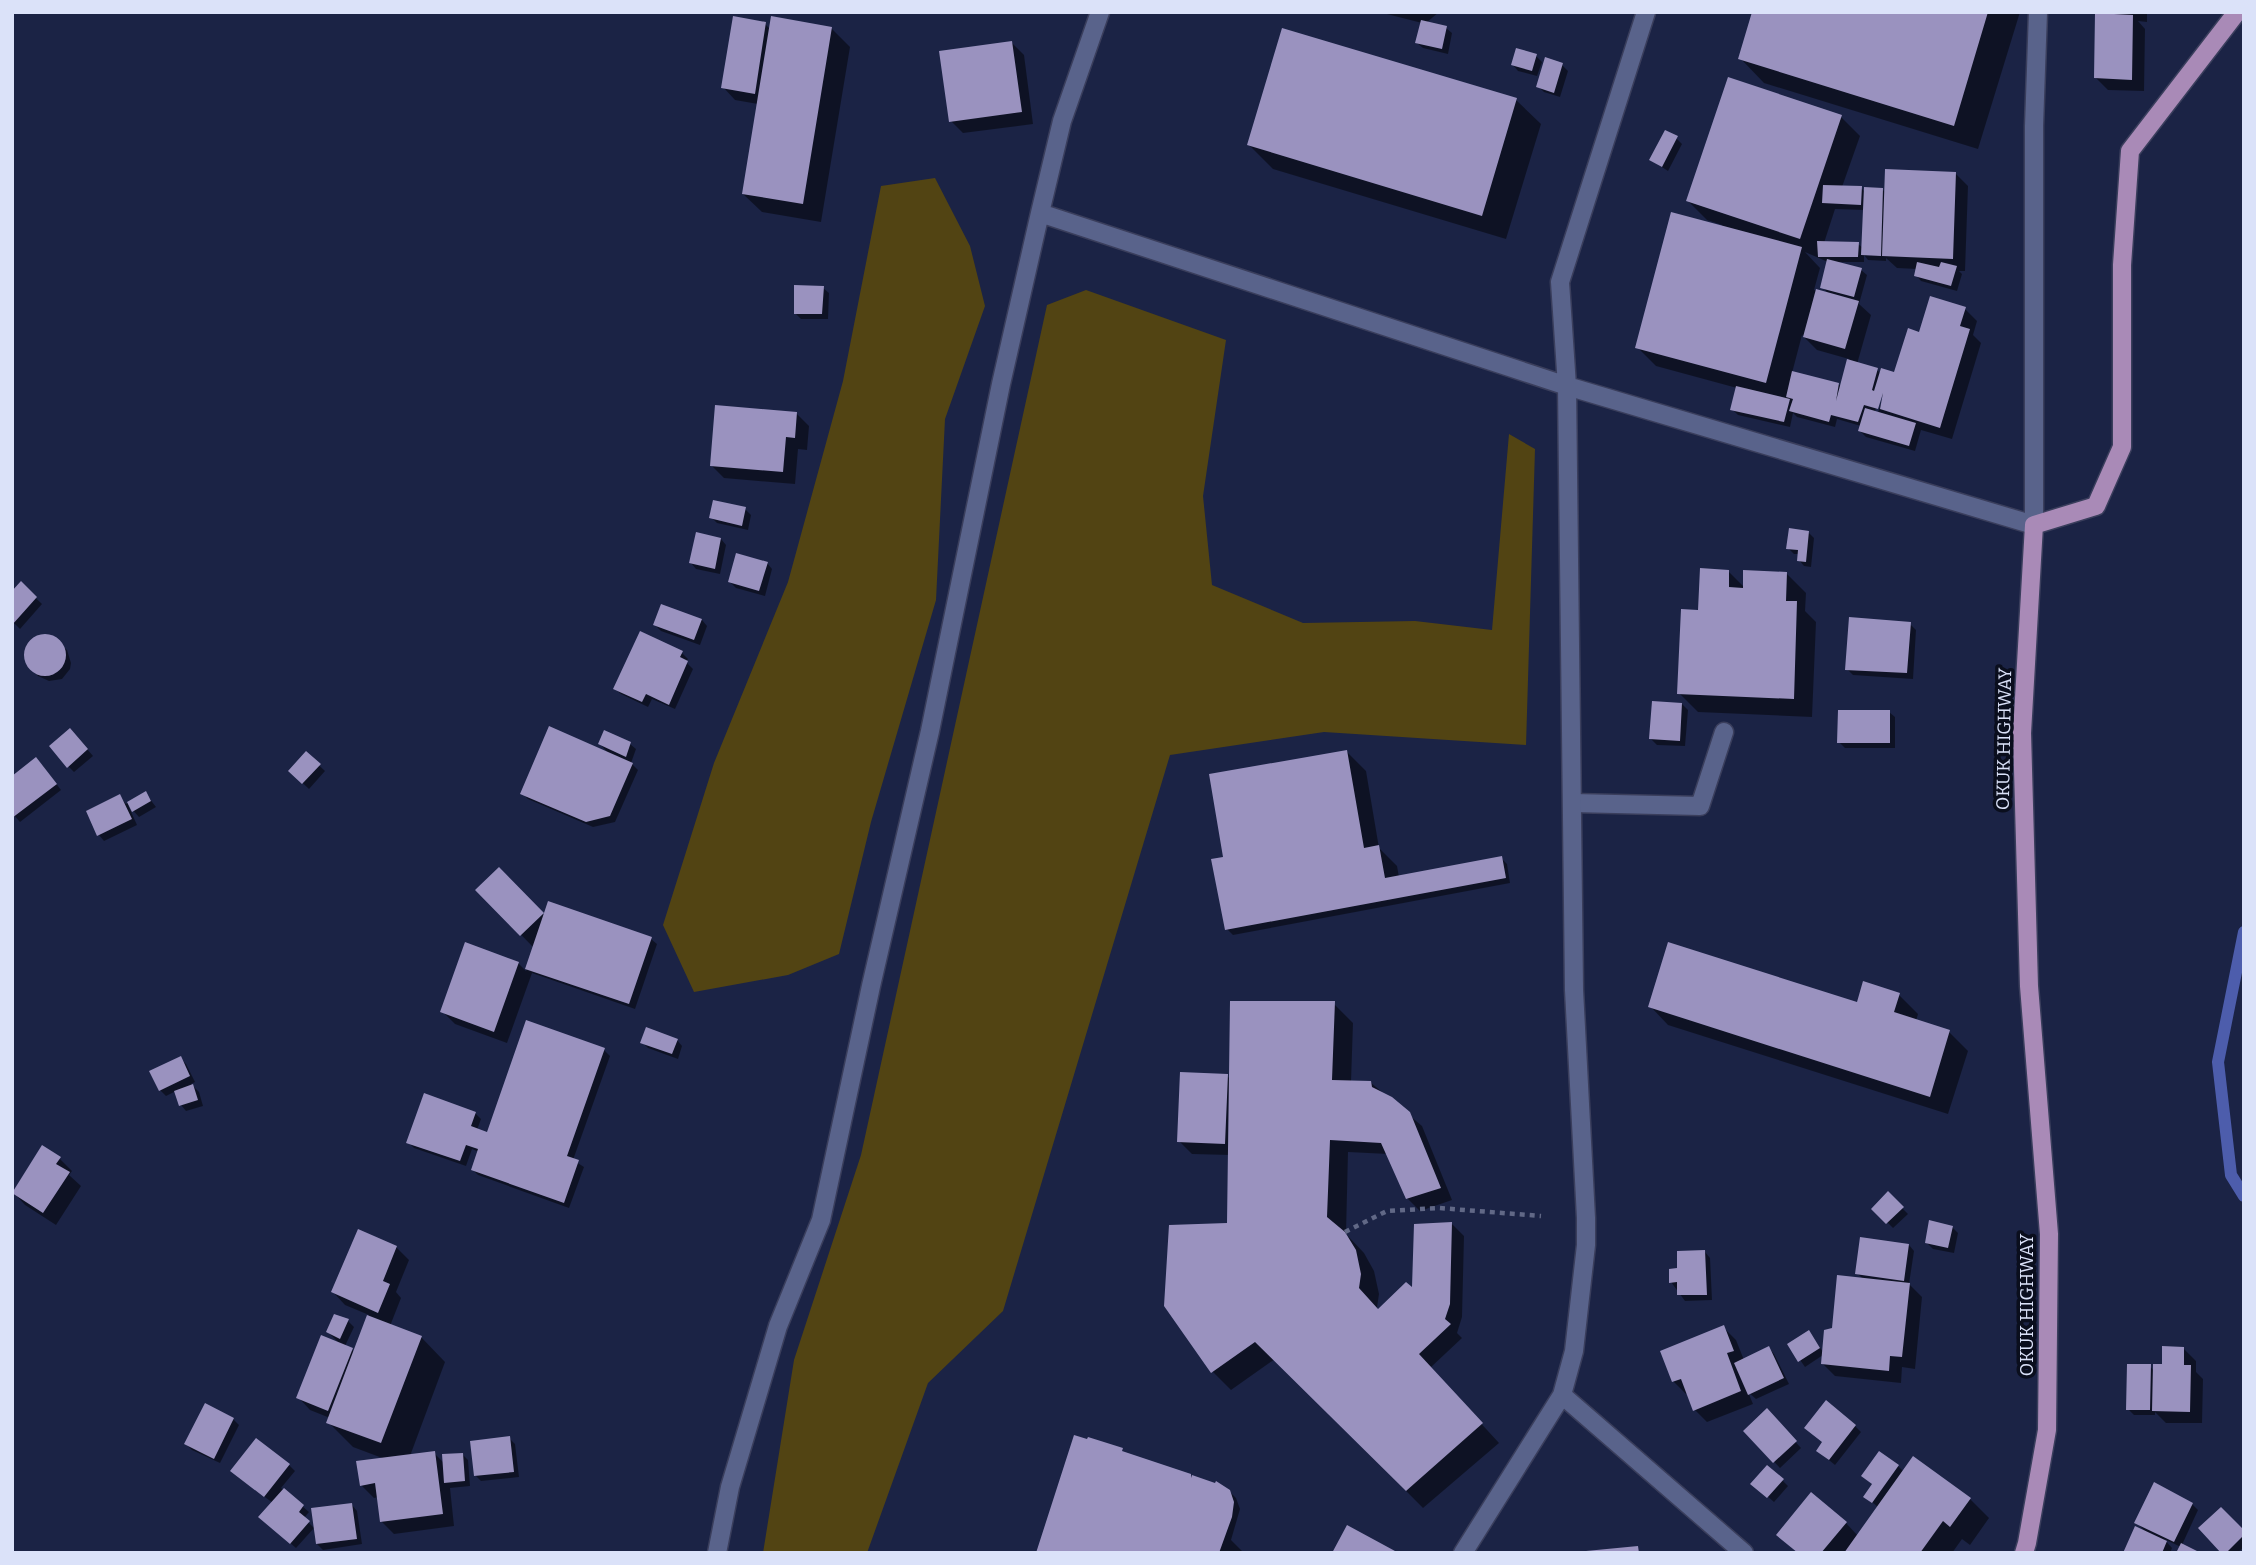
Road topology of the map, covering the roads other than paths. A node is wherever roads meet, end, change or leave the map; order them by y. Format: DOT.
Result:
graph roads {
  1 [pos="1100,12"];
  2 [pos="1646,12"];
  3 [pos="2038,12"];
  4 [pos="2237,12"];
  5 [pos="1040,214"];
  6 [pos="1567,386"];
  7 [pos="2034,525"];
  8 [pos="1724,732"];
  9 [pos="1573,803"];
  10 [pos="1562,1395"];
  11 [pos="717,1553"];
  12 [pos="1463,1553"];
  13 [pos="1744,1553"];
  14 [pos="2024,1553"];
  1 -- 5 [label="street"];
  2 -- 6 [label="street"];
  3 -- 7 [label="street"];
  4 -- 7 [label="main road"];
  5 -- 6 [label="street"];
  5 -- 11 [label="street"];
  6 -- 7 [label="street"];
  6 -- 9 [label="street"];
  7 -- 14 [label="main road, OKUK HIGHWAY"];
  8 -- 9 [label="street"];
  9 -- 10 [label="street"];
  10 -- 12 [label="street"];
  10 -- 13 [label="street"];
}
